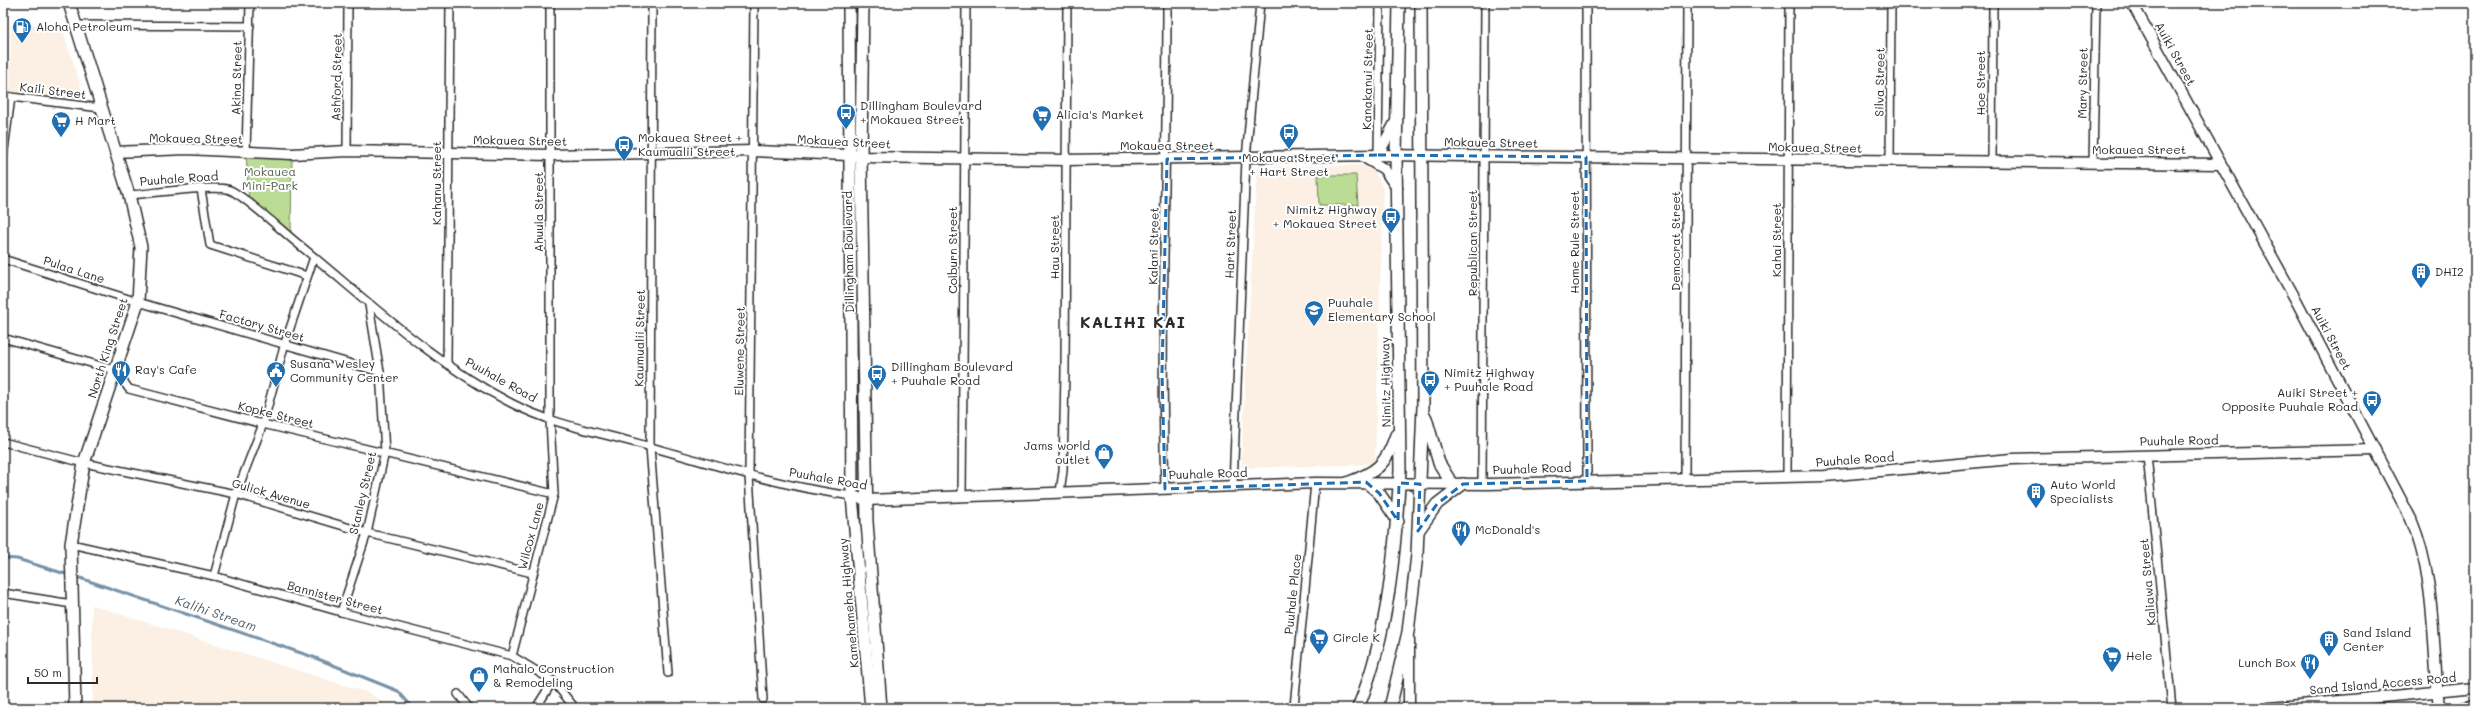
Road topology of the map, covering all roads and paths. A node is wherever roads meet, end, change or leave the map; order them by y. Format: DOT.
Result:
graph roads {
  1 [pos="69,3"];
  2 [pos="250,3"];
  3 [pos="348,3"];
  4 [pos="450,3"];
  5 [pos="550,3"];
  6 [pos="652,3"];
  7 [pos="754,3"];
  8 [pos="848,3"];
  9 [pos="862,3"];
  10 [pos="966,3"];
  11 [pos="1067,3"];
  12 [pos="1167,3"];
  13 [pos="1260,3"];
  14 [pos="1380,3"];
  15 [pos="1399,3"];
  16 [pos="1421,3"];
  17 [pos="1485,3"];
  18 [pos="1586,3"];
  19 [pos="1688,3"];
  20 [pos="1789,3"];
  21 [pos="1892,3"];
  22 [pos="1992,3"];
  23 [pos="2096,3"];
  24 [pos="2132,3"];
  25 [pos="75,25"];
  26 [pos="250,26"];
  27 [pos="3,96"];
  28 [pos="11,97"];
  29 [pos="100,108"];
  30 [pos="1397,119"];
  31 [pos="347,151"];
  32 [pos="754,151"];
  33 [pos="115,152"];
  34 [pos="246,153"];
  35 [pos="448,153"];
  36 [pos="653,153"];
  37 [pos="848,154"];
  38 [pos="550,155"];
  39 [pos="1378,155"];
  40 [pos="1362,156"];
  41 [pos="1396,156"];
  42 [pos="1420,156"];
  43 [pos="1484,156"];
  44 [pos="3,157"];
  45 [pos="861,157"];
  46 [pos="964,157"];
  47 [pos="1586,157"];
  48 [pos="1246,158"];
  49 [pos="1687,158"];
  50 [pos="1167,159"];
  51 [pos="1066,160"];
  52 [pos="1788,161"];
  53 [pos="1890,162"];
  54 [pos="1992,162"];
  55 [pos="2093,163"];
  56 [pos="2220,164"];
  57 [pos="1397,188"];
  58 [pos="201,189"];
  59 [pos="129,195"];
  60 [pos="314,257"];
  61 [pos="3,259"];
  62 [pos="307,276"];
  63 [pos="138,302"];
  64 [pos="369,305"];
  65 [pos="3,338"];
  66 [pos="285,343"];
  67 [pos="447,364"];
  68 [pos="115,370"];
  69 [pos="380,372"];
  70 [pos="1423,407"];
  71 [pos="550,420"];
  72 [pos="263,424"];
  73 [pos="1399,426"];
  74 [pos="3,442"];
  75 [pos="650,446"];
  76 [pos="2374,450"];
  77 [pos="385,452"];
  78 [pos="2147,455"];
  79 [pos="84,463"];
  80 [pos="749,476"];
  81 [pos="1787,477"];
  82 [pos="1685,479"];
  83 [pos="1587,481"];
  84 [pos="1366,482"];
  85 [pos="1315,483"];
  86 [pos="1347,483"];
  87 [pos="1399,483"];
  88 [pos="1420,484"];
  89 [pos="1457,484"];
  90 [pos="1482,484"];
  91 [pos="1233,486"];
  92 [pos="1166,489"];
  93 [pos="1060,492"];
  94 [pos="236,494"];
  95 [pos="554,494"];
  96 [pos="852,496"];
  97 [pos="962,497"];
  98 [pos="867,500"];
  99 [pos="1398,521"];
  100 [pos="1418,531"];
  101 [pos="367,533"];
  102 [pos="71,544"];
  103 [pos="532,573"];
  104 [pos="214,576"];
  105 [pos="3,593"];
  106 [pos="72,599"];
  107 [pos="340,612"];
  108 [pos="1408,632"];
  109 [pos="512,656"];
  110 [pos="668,673"];
  111 [pos="552,681"];
  112 [pos="2475,688"];
  113 [pos="2437,693"];
  114 [pos="458,694"];
  115 [pos="763,699"];
  116 [pos="2317,706"];
  117 [pos="2475,706"];
  118 [pos="1294,707"];
  119 [pos="75,708"];
  120 [pos="469,708"];
  121 [pos="536,708"];
  122 [pos="574,708"];
  123 [pos="871,708"];
  124 [pos="881,708"];
  125 [pos="1358,708"];
  126 [pos="1390,708"];
  127 [pos="1409,708"];
  128 [pos="2172,708"];
  129 [pos="2269,708"];
  130 [pos="2438,708"];
  131 [pos="2462,708"];
  1 -- 25 [label="main road, North King Street"];
  2 -- 26 [label="street, Akina Street"];
  3 -- 31 [label="street, Ashford Street"];
  4 -- 35 [label="street, Kahanu Street"];
  5 -- 38 [label="street, Ahuula Street"];
  6 -- 36 [label="street, Kaumualii Street"];
  7 -- 32 [label="street, Eluwene Street"];
  8 -- 37 [label="main road, Dillingham Boulevard"];
  9 -- 45 [label="main road, Dillingham Boulevard"];
  10 -- 46 [label="street, Colburn Street"];
  11 -- 51 [label="street, Hau Street"];
  12 -- 50 [label="street, Kalani Street"];
  13 -- 48 [label="street, Hart Street"];
  14 -- 39 [label="street, Kanakanui Street"];
  15 -- 30 [label="main road, Nimitz Highway"];
  16 -- 42 [label="main road"];
  17 -- 43 [label="street, Republican Street"];
  18 -- 47 [label="street, Home Rule Street"];
  19 -- 49 [label="street, Democrat Street"];
  20 -- 52 [label="street, Kahai Street"];
  21 -- 53 [label="street, Silva Street"];
  22 -- 54 [label="street, Hoe Street"];
  23 -- 55 [label="street, Mary Street"];
  24 -- 56 [label="street, Auiki Street"];
  25 -- 26 [label="street"];
  25 -- 29 [label="main road, North King Street"];
  26 -- 34 [label="street, Akina Street"];
  27 -- 28 [label="street, Kaili Street"];
  28 -- 29 [label="street, Kaili Street"];
  28 -- 44 [label="street"];
  29 -- 33 [label="main road, North King Street"];
  30 -- 39 [label="street"];
  30 -- 41 [label="main road, Nimitz Highway"];
  31 -- 34 [label="street, Mokauea Street"];
  31 -- 35 [label="street, Mokauea Street"];
  32 -- 36 [label="street, Mokauea Street"];
  32 -- 37 [label="street, Mokauea Street"];
  32 -- 80 [label="street, Eluwene Street"];
  33 -- 34 [label="street, Mokauea Street"];
  33 -- 59 [label="main road, North King Street"];
  35 -- 38 [label="street, Mokauea Street"];
  35 -- 67 [label="street, Kahanu Street"];
  36 -- 38 [label="street, Mokauea Street"];
  36 -- 75 [label="street, Kaumualii Street"];
  37 -- 45 [label="street, Mokauea Street"];
  37 -- 96 [label="main road, Dillingham Boulevard"];
  38 -- 71 [label="street, Ahuula Street"];
  39 -- 40 [label="street, Mokauea Street"];
  39 -- 41 [label="street, Mokauea Street"];
  40 -- 48 [label="street, Mokauea Street"];
  40 -- 57 [label="street"];
  41 -- 42 [label="street, Mokauea Street"];
  41 -- 57 [label="main road, Nimitz Highway"];
  42 -- 43 [label="street, Mokauea Street"];
  42 -- 70 [label="main road"];
  43 -- 47 [label="street, Mokauea Street"];
  43 -- 90 [label="street, Republican Street"];
  45 -- 46 [label="street, Mokauea Street"];
  45 -- 98 [label="main road, Dillingham Boulevard"];
  46 -- 51 [label="street, Mokauea Street"];
  46 -- 97 [label="street, Colburn Street"];
  47 -- 49 [label="street, Mokauea Street"];
  47 -- 83 [label="street, Home Rule Street"];
  48 -- 50 [label="street, Mokauea Street"];
  48 -- 91 [label="street, Hart Street"];
  49 -- 52 [label="street, Mokauea Street"];
  49 -- 82 [label="street, Democrat Street"];
  50 -- 51 [label="street, Mokauea Street"];
  50 -- 92 [label="street, Kalani Street"];
  51 -- 93 [label="street, Hau Street"];
  52 -- 53 [label="street, Mokauea Street"];
  52 -- 81 [label="street, Kahai Street"];
  53 -- 54 [label="street, Mokauea Street"];
  54 -- 55 [label="street, Mokauea Street"];
  55 -- 56 [label="street, Mokauea Street"];
  56 -- 76 [label="street, Auiki Street"];
  57 -- 73 [label="main road, Nimitz Highway"];
  58 -- 59 [label="street, Puuhale Road"];
  58 -- 60 [label="street, Puuhale Road"];
  58 -- 62 [label="street"];
  59 -- 63 [label="main road, North King Street"];
  60 -- 62 [label="street"];
  60 -- 64 [label="street, Puuhale Road"];
  61 -- 63 [label="street, Pulaa Lane"];
  62 -- 66 [label="street"];
  63 -- 66 [label="street, Factory Street"];
  63 -- 68 [label="main road, North King Street"];
  64 -- 67 [label="street, Puuhale Road"];
  64 -- 69 [label="street, Stanley Street"];
  65 -- 68 [label="street"];
  66 -- 69 [label="street, Factory Street"];
  66 -- 72 [label="street"];
  67 -- 71 [label="street, Puuhale Road"];
  68 -- 72 [label="street, Kopke Street"];
  68 -- 79 [label="main road, North King Street"];
  69 -- 77 [label="street, Stanley Street"];
  70 -- 88 [label="main road"];
  70 -- 89 [label="main road"];
  71 -- 75 [label="street, Puuhale Road"];
  71 -- 95 [label="street, Wilcox Lane"];
  72 -- 77 [label="street, Kopke Street"];
  72 -- 94 [label="street"];
  73 -- 86 [label="main road"];
  73 -- 87 [label="main road, Nimitz Highway"];
  74 -- 79 [label="street, Gulick Avenue"];
  75 -- 80 [label="street, Puuhale Road"];
  75 -- 110 [label="street, Kaumualii Street"];
  76 -- 78 [label="street, Puuhale Road"];
  76 -- 113 [label="street, Auiki Street"];
  77 -- 95 [label="street, Kopke Street"];
  77 -- 101 [label="street, Stanley Street"];
  78 -- 81 [label="street, Puuhale Road"];
  78 -- 128 [label="street, Kaliawa Street"];
  79 -- 94 [label="street, Gulick Avenue"];
  79 -- 102 [label="main road, North King Street"];
  80 -- 96 [label="street, Puuhale Road"];
  80 -- 115 [label="street, Eluwene Street"];
  81 -- 82 [label="street, Puuhale Road"];
  82 -- 83 [label="street, Puuhale Road"];
  83 -- 90 [label="street, Puuhale Road"];
  84 -- 86 [label="street, Puuhale Road"];
  84 -- 87 [label="street, Puuhale Road"];
  84 -- 99 [label="main road"];
  85 -- 86 [label="street, Puuhale Road"];
  85 -- 91 [label="street, Puuhale Road"];
  85 -- 118 [label="street, Puuhale Place"];
  87 -- 88 [label="street, Puuhale Road"];
  87 -- 99 [label="main road, Nimitz Highway"];
  88 -- 89 [label="street, Puuhale Road"];
  88 -- 100 [label="main road"];
  89 -- 90 [label="street, Puuhale Road"];
  89 -- 100 [label="main road"];
  91 -- 92 [label="street, Puuhale Road"];
  92 -- 93 [label="street, Puuhale Road"];
  93 -- 97 [label="street, Puuhale Road"];
  94 -- 101 [label="street, Gulick Avenue"];
  94 -- 104 [label="street"];
  95 -- 103 [label="street, Wilcox Lane"];
  96 -- 98 [label="street, Puuhale Road"];
  96 -- 123 [label="main road, Kamehameha Highway"];
  97 -- 98 [label="street, Puuhale Road"];
  98 -- 124 [label="main road, Kamehameha Highway"];
  99 -- 125 [label="main road, Nimitz Highway"];
  100 -- 108 [label="main road"];
  101 -- 103 [label="street, Gulick Avenue"];
  101 -- 107 [label="street, Stanley Street"];
  102 -- 104 [label="street, Bannister Street"];
  102 -- 106 [label="main road, North King Street"];
  103 -- 109 [label="street, Wilcox Lane"];
  104 -- 107 [label="street, Bannister Street"];
  105 -- 106 [label="street"];
  106 -- 119 [label="main road, North King Street"];
  107 -- 109 [label="street, Bannister Street"];
  108 -- 126 [label="main road"];
  108 -- 127 [label="street"];
  109 -- 111 [label="street, Bannister Street"];
  111 -- 121 [label="street"];
  111 -- 122 [label="street, Bannister Street"];
  112 -- 113 [label="street, Sand Island Access Road"];
  113 -- 116 [label="street, Sand Island Access Road"];
  113 -- 130 [label="street, Auiki Street"];
  114 -- 120 [label="street"];
  116 -- 129 [label="street, Sand Island Access Road"];
  117 -- 131 [label="street"];
}
